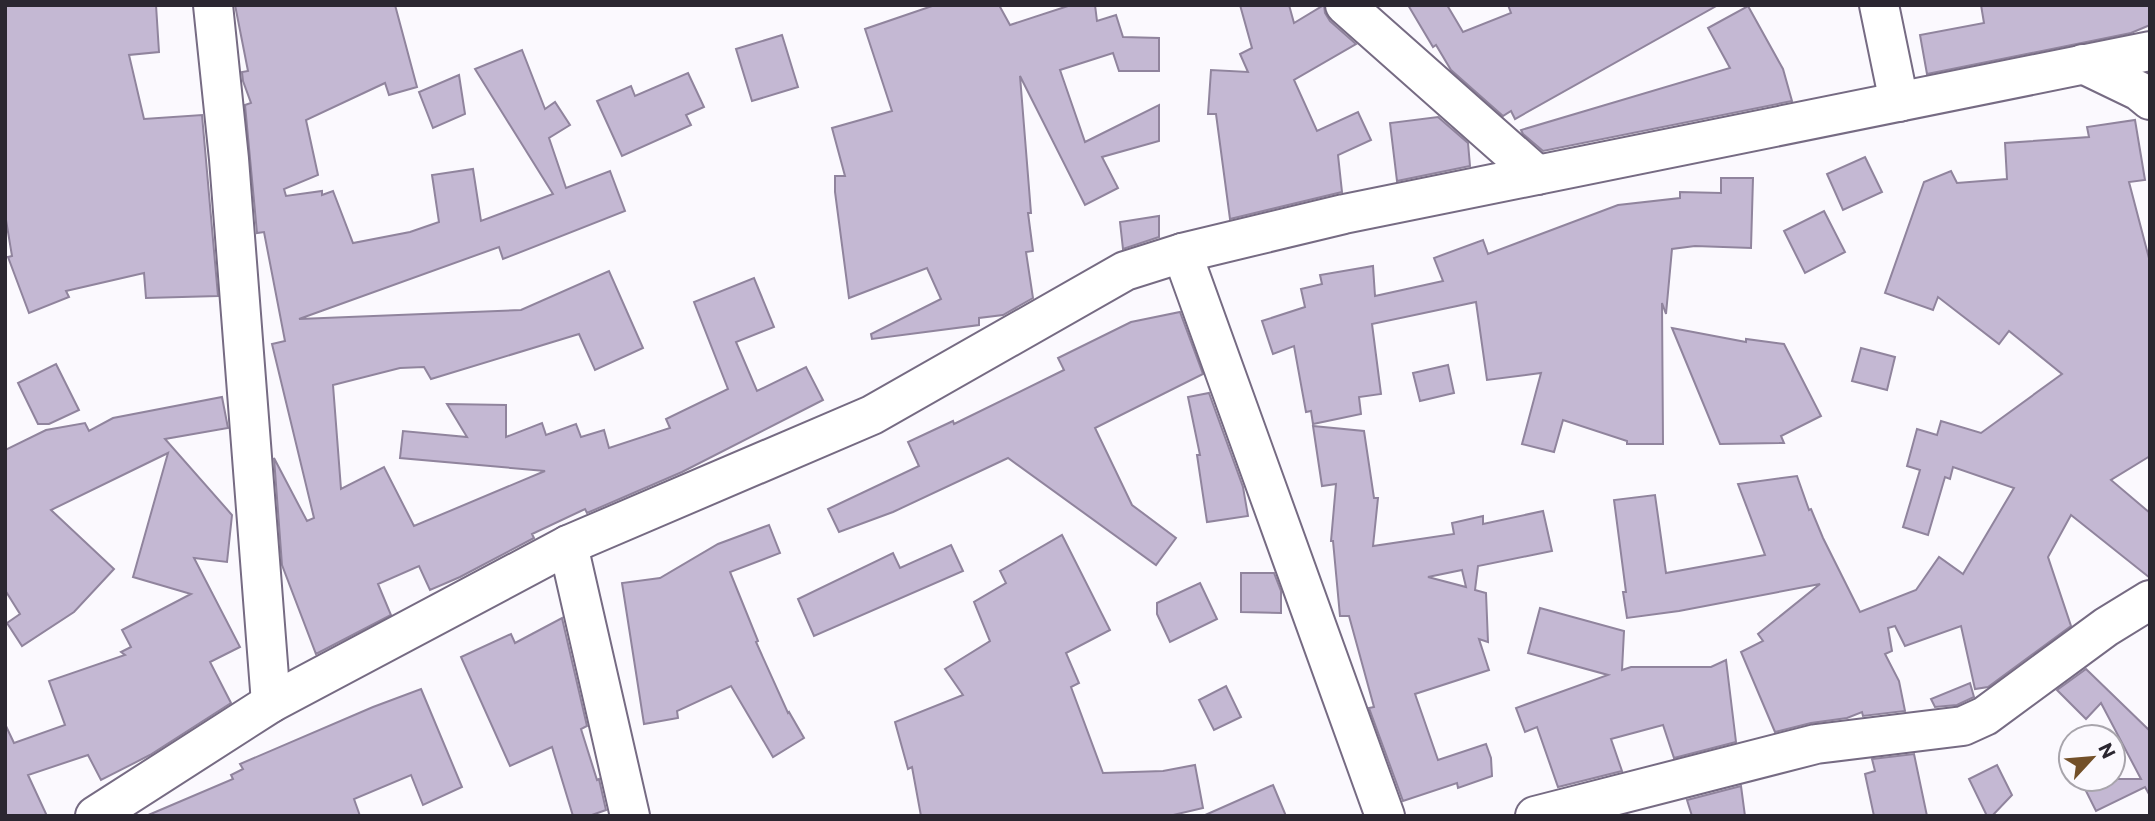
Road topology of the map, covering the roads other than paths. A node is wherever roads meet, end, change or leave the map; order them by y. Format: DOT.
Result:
graph roads {
  1 [pos="213,5"];
  2 [pos="1345,5"];
  3 [pos="1879,5"];
  4 [pos="2150,51"];
  5 [pos="2084,64"];
  6 [pos="2150,100"];
  7 [pos="1899,102"];
  8 [pos="1537,175"];
  9 [pos="1182,253"];
  10 [pos="568,544"];
  11 [pos="2150,600"];
  12 [pos="271,703"];
  13 [pos="95,816"];
  14 [pos="630,816"];
  15 [pos="1385,816"];
  16 [pos="1535,816"];
  1 -- 12 [label="street"];
  2 -- 8 [label="street"];
  3 -- 7 [label="street"];
  4 -- 5 [label="street"];
  5 -- 6 [label="street"];
  5 -- 7 [label="street"];
  7 -- 8 [label="street"];
  8 -- 9 [label="street"];
  9 -- 10 [label="street"];
  9 -- 15 [label="street"];
  10 -- 12 [label="street"];
  10 -- 14 [label="street"];
  11 -- 16 [label="street"];
  12 -- 13 [label="street"];
}
